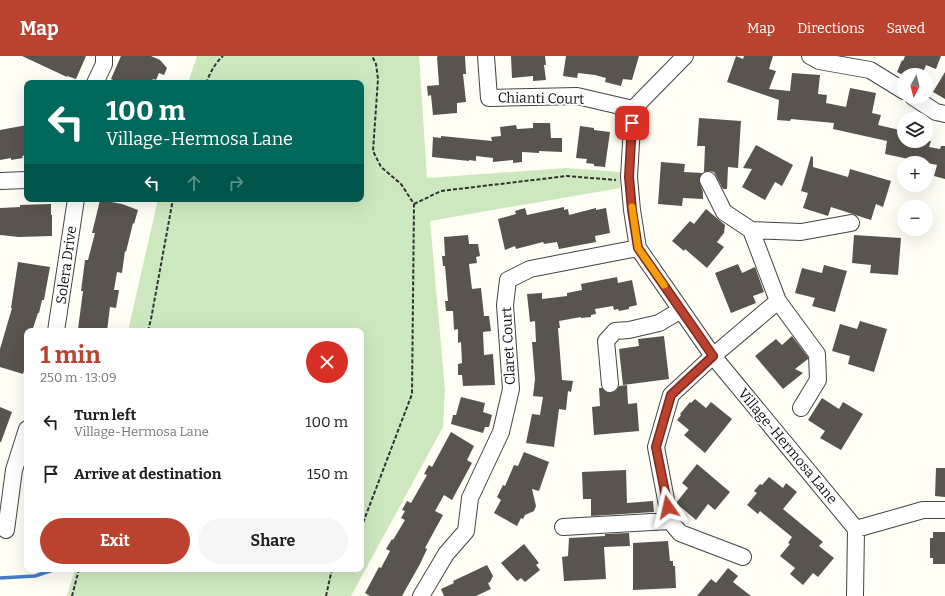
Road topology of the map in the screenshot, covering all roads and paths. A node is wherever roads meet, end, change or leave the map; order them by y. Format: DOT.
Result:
graph roads {
  1 [pos="104,56"];
  2 [pos="224,56"];
  3 [pos="372,56"];
  4 [pos="486,56"];
  5 [pos="684,56"];
  6 [pos="810,56"];
  7 [pos="96,80"];
  8 [pos="207,80"];
  9 [pos="897,87"];
  10 [pos="924,104"];
  11 [pos="632,109"];
  12 [pos="945,114"];
  13 [pos="629,177"];
  14 [pos="24,180"];
  15 [pos="708,180"];
  16 [pos="0,181"];
  17 [pos="76,202"];
  18 [pos="172,202"];
  19 [pos="414,204"];
  20 [pos="851,223"];
  21 [pos="751,230"];
  22 [pos="638,248"];
  23 [pos="778,301"];
  24 [pos="681,310"];
  25 [pos="56,328"];
  26 [pos="149,328"];
  27 [pos="713,356"];
  28 [pos="610,384"];
  29 [pos="801,408"];
  30 [pos="24,435"];
  31 [pos="7,469"];
  32 [pos="945,510"];
  33 [pos="364,520"];
  34 [pos="670,521"];
  35 [pos="563,527"];
  36 [pos="856,529"];
  37 [pos="6,530"];
  38 [pos="743,557"];
  39 [pos="78,572"];
  40 [pos="330,572"];
  41 [pos="72,596"];
  42 [pos="326,596"];
  43 [pos="421,596"];
  44 [pos="855,596"];
  1 -- 7 [label="street"];
  2 -- 8 [label="path"];
  3 -- 19 [label="path"];
  4 -- 11 [label="street, Chianti Court"];
  5 -- 11 [label="street"];
  6 -- 9 [label="street"];
  10 -- 12 [label="street"];
  11 -- 13 [label="street, Village-Hermosa Lane"];
  13 -- 19 [label="path"];
  13 -- 22 [label="street, Village-Hermosa Lane"];
  14 -- 16 [label="street"];
  15 -- 21 [label="street"];
  17 -- 25 [label="street, Solera Drive"];
  18 -- 26 [label="path"];
  19 -- 33 [label="path"];
  20 -- 21 [label="street"];
  21 -- 23 [label="street"];
  22 -- 24 [label="street, Village-Hermosa Lane"];
  22 -- 43 [label="street, Claret Court"];
  23 -- 27 [label="street"];
  23 -- 29 [label="street"];
  24 -- 27 [label="street, Village-Hermosa Lane"];
  24 -- 28 [label="street"];
  27 -- 34 [label="street"];
  27 -- 36 [label="street, Village-Hermosa Lane"];
  30 -- 31 [label="street"];
  31 -- 37 [label="street"];
  32 -- 36 [label="street"];
  34 -- 35 [label="street"];
  34 -- 38 [label="street"];
  36 -- 44 [label="street"];
  39 -- 41 [label="path"];
  40 -- 42 [label="path"];
}
